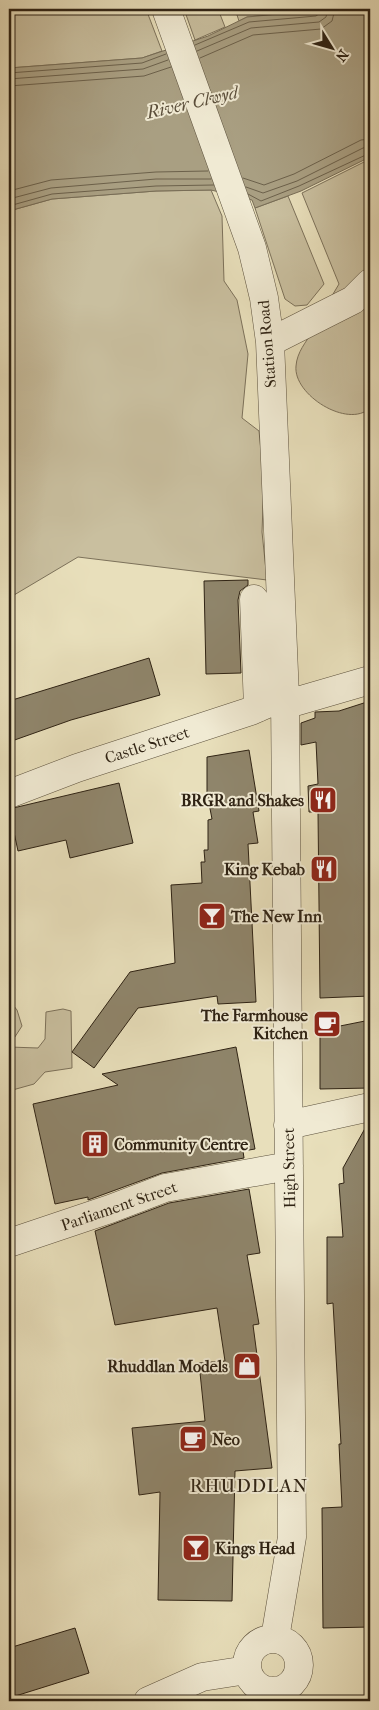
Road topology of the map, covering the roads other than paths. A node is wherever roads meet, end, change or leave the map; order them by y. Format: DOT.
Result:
graph roads {
  1 [pos="166,9"];
  2 [pos="370,283"];
  3 [pos="270,342"];
  4 [pos="254,599"];
  5 [pos="370,680"];
  6 [pos="285,700"];
  7 [pos="258,708"];
  8 [pos="9,794"];
  9 [pos="370,1107"];
  10 [pos="288,1125"];
  11 [pos="290,1166"];
  12 [pos="9,1244"];
  13 [pos="275,1638"];
  14 [pos="247,1670"];
  15 [pos="283,1696"];
  16 [pos="148,1701"];
  1 -- 3 [label="street, Station Road"];
  2 -- 3 [label="street"];
  3 -- 6 [label="street, Station Road"];
  4 -- 7 [label="street"];
  5 -- 6 [label="street, Castle Street"];
  6 -- 7 [label="street, Castle Street"];
  6 -- 10 [label="street, High Street"];
  7 -- 8 [label="street, Castle Street"];
  9 -- 10 [label="street"];
  10 -- 11 [label="street, High Street"];
  11 -- 12 [label="street, Parliament Street"];
  11 -- 13 [label="street, High Street"];
  13 -- 14 [label="street"];
  13 -- 15 [label="street"];
  14 -- 15 [label="street"];
  14 -- 16 [label="street"];
}
